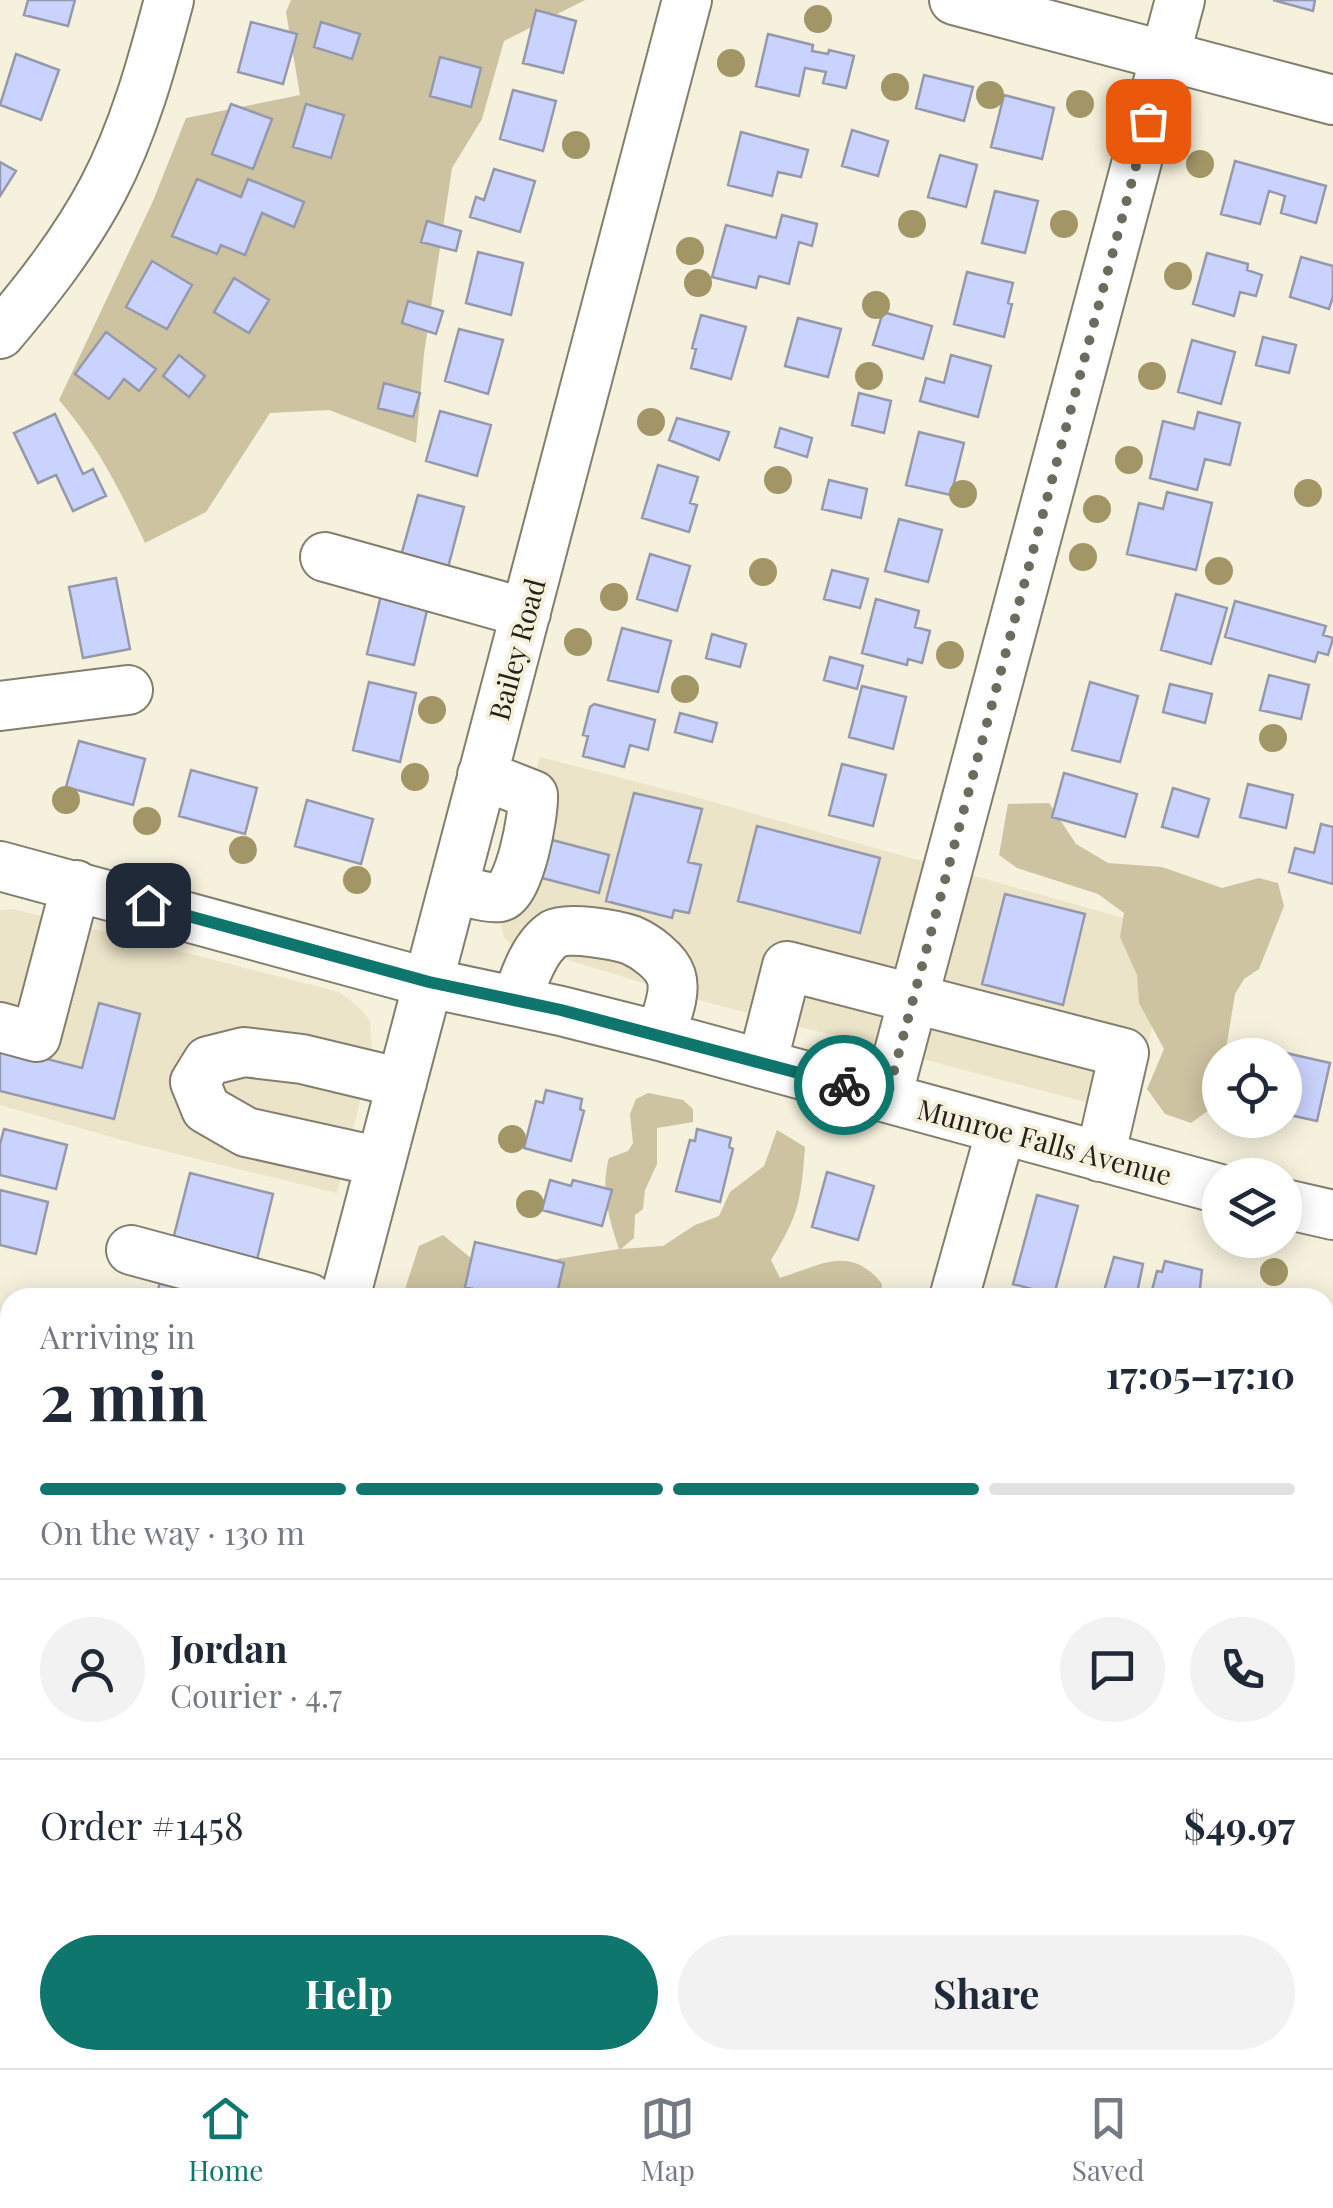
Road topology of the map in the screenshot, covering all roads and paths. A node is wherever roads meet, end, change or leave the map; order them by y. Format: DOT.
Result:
graph roads {
  1 [pos="170,0"];
  2 [pos="687,0"];
  3 [pos="954,0"];
  4 [pos="1180,0"];
  5 [pos="1166,55"];
  6 [pos="1333,100"];
  7 [pos="0,334"];
  8 [pos="325,557"];
  9 [pos="526,613"];
  10 [pos="128,690"];
  11 [pos="0,706"];
  12 [pos="482,775"];
  13 [pos="0,866"];
  14 [pos="76,885"];
  15 [pos="453,889"];
  16 [pos="508,892"];
  17 [pos="552,935"];
  18 [pos="429,982"];
  19 [pos="915,998"];
  20 [pos="516,1001"];
  21 [pos="0,1027"];
  22 [pos="660,1036"];
  23 [pos="762,1064"];
  24 [pos="402,1083"];
  25 [pos="887,1097"];
  26 [pos="1001,1130"];
  27 [pos="1100,1157"];
  28 [pos="381,1162"];
  29 [pos="1202,1184"];
  30 [pos="1302,1208"];
  31 [pos="1333,1215"];
  32 [pos="130,1250"];
  33 [pos="271,1288"];
  34 [pos="348,1288"];
  35 [pos="957,1288"];
  1 -- 7 [label="street"];
  2 -- 9 [label="street, Bailey Road"];
  3 -- 5 [label="street"];
  4 -- 5 [label="street"];
  5 -- 6 [label="street"];
  5 -- 19 [label="street"];
  8 -- 9 [label="street"];
  9 -- 12 [label="street, Bailey Road"];
  10 -- 11 [label="street"];
  12 -- 15 [label="street, Bailey Road"];
  12 -- 16 [label="street"];
  13 -- 14 [label="street, Munroe Falls Avenue"];
  14 -- 18 [label="street, Munroe Falls Avenue"];
  14 -- 21 [label="street"];
  15 -- 16 [label="street"];
  15 -- 18 [label="street, Bailey Road"];
  16 -- 17 [label="street"];
  17 -- 20 [label="street"];
  17 -- 22 [label="street"];
  18 -- 20 [label="street, Munroe Falls Avenue"];
  18 -- 24 [label="street, Bailey Road"];
  19 -- 23 [label="street"];
  19 -- 25 [label="street"];
  19 -- 27 [label="street"];
  20 -- 22 [label="street, Munroe Falls Avenue"];
  22 -- 23 [label="street, Munroe Falls Avenue"];
  23 -- 25 [label="street, Munroe Falls Avenue"];
  24 -- 28 [label="street, Bailey Road"];
  24 -- 28 [label="street"];
  25 -- 26 [label="street, Munroe Falls Avenue"];
  26 -- 27 [label="street, Munroe Falls Avenue"];
  26 -- 35 [label="street"];
  27 -- 29 [label="street, Munroe Falls Avenue"];
  28 -- 34 [label="street, Bailey Road"];
  30 -- 31 [label="street"];
  32 -- 33 [label="street"];
}
